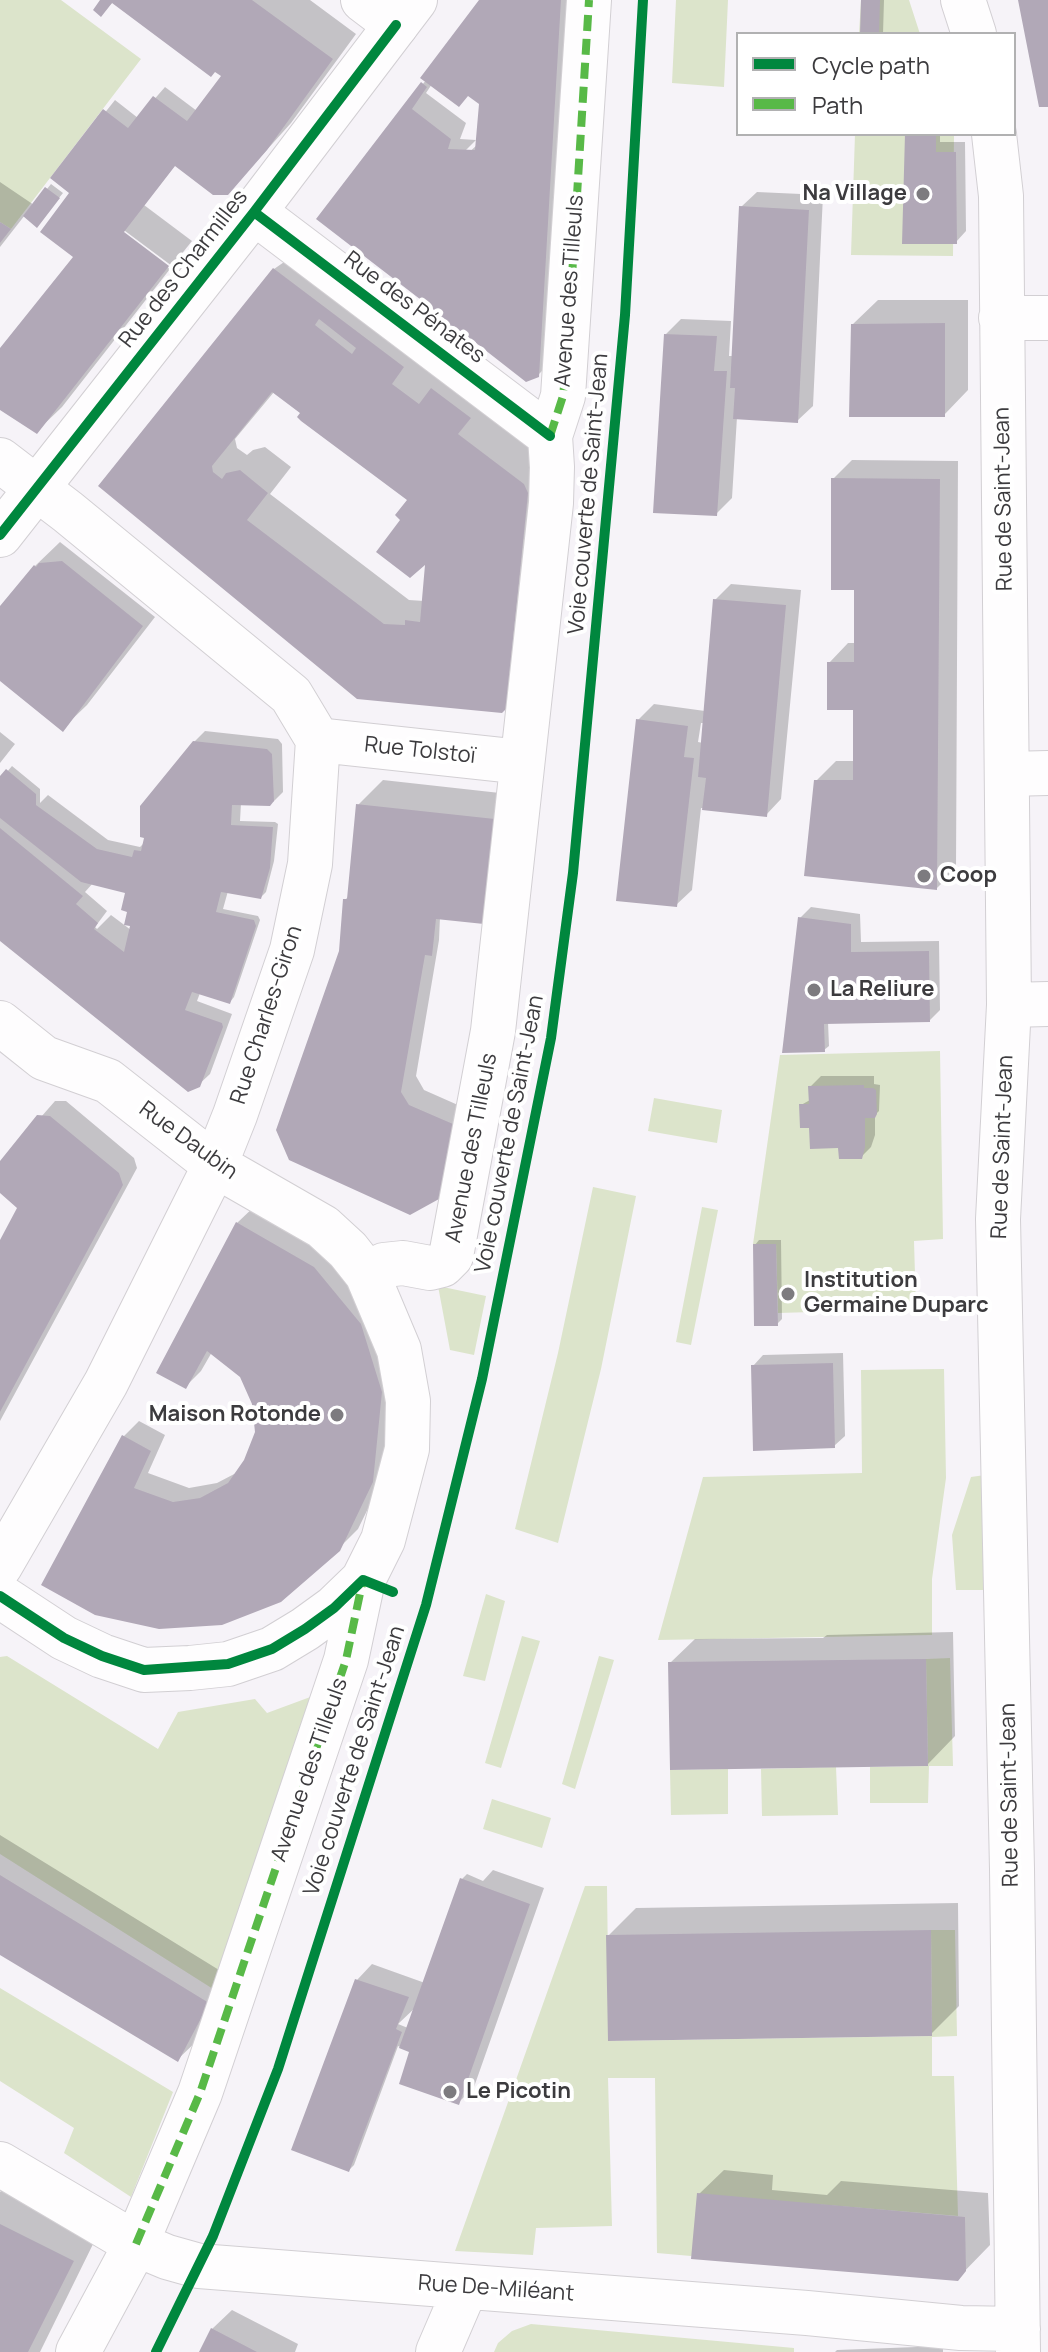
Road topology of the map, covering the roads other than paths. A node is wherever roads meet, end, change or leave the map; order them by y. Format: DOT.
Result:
graph roads {
  1 [pos="589,0"];
  2 [pos="963,0"];
  3 [pos="391,8"];
  4 [pos="973,32"];
  5 [pos="994,136"];
  6 [pos="254,212"];
  7 [pos="1001,318"];
  8 [pos="1048,318"];
  9 [pos="550,436"];
  10 [pos="0,460"];
  11 [pos="37,488"];
  12 [pos="0,535"];
  13 [pos="318,740"];
  14 [pos="522,762"];
  15 [pos="1028,774"];
  16 [pos="1028,1004"];
  17 [pos="0,1023"];
  18 [pos="215,1165"];
  19 [pos="367,1274"];
  20 [pos="0,1566"];
  21 [pos="363,1580"];
  22 [pos="0,1596"];
  23 [pos="0,2164"];
  24 [pos="136,2244"];
  25 [pos="466,2287"];
  26 [pos="1018,2341"];
  27 [pos="78,2352"];
  28 [pos="438,2352"];
  1 -- 9 [label="street, Avenue des Tilleuls"];
  2 -- 4 [label="street"];
  3 -- 6 [label="street, Rue des Charmilles"];
  5 -- 7 [label="street, Rue de Saint-Jean"];
  6 -- 9 [label="street, Rue des Pénates"];
  6 -- 11 [label="street, Rue des Charmilles"];
  7 -- 8 [label="street"];
  7 -- 15 [label="street, Rue de Saint-Jean"];
  9 -- 14 [label="street, Avenue des Tilleuls"];
  10 -- 11 [label="street"];
  11 -- 12 [label="street, Rue des Charmilles"];
  11 -- 13 [label="street"];
  13 -- 14 [label="street, Rue Tolstoï"];
  13 -- 18 [label="street, Rue Charles-Giron"];
  14 -- 19 [label="street, Avenue des Tilleuls"];
  15 -- 16 [label="street, Rue de Saint-Jean"];
  16 -- 26 [label="street, Rue de Saint-Jean"];
  17 -- 18 [label="street, Rue Daubin"];
  18 -- 19 [label="street, Rue Daubin"];
  18 -- 20 [label="street, Rue Charles-Giron"];
  19 -- 21 [label="street, Avenue des Tilleuls"];
  21 -- 22 [label="street"];
  21 -- 24 [label="street, Avenue des Tilleuls"];
  23 -- 24 [label="street, Rue De-Miléant"];
  24 -- 25 [label="street, Rue De-Miléant"];
  24 -- 27 [label="street, Avenue des Tilleuls"];
  25 -- 26 [label="street, Rue De-Miléant"];
  25 -- 28 [label="street"];
}
